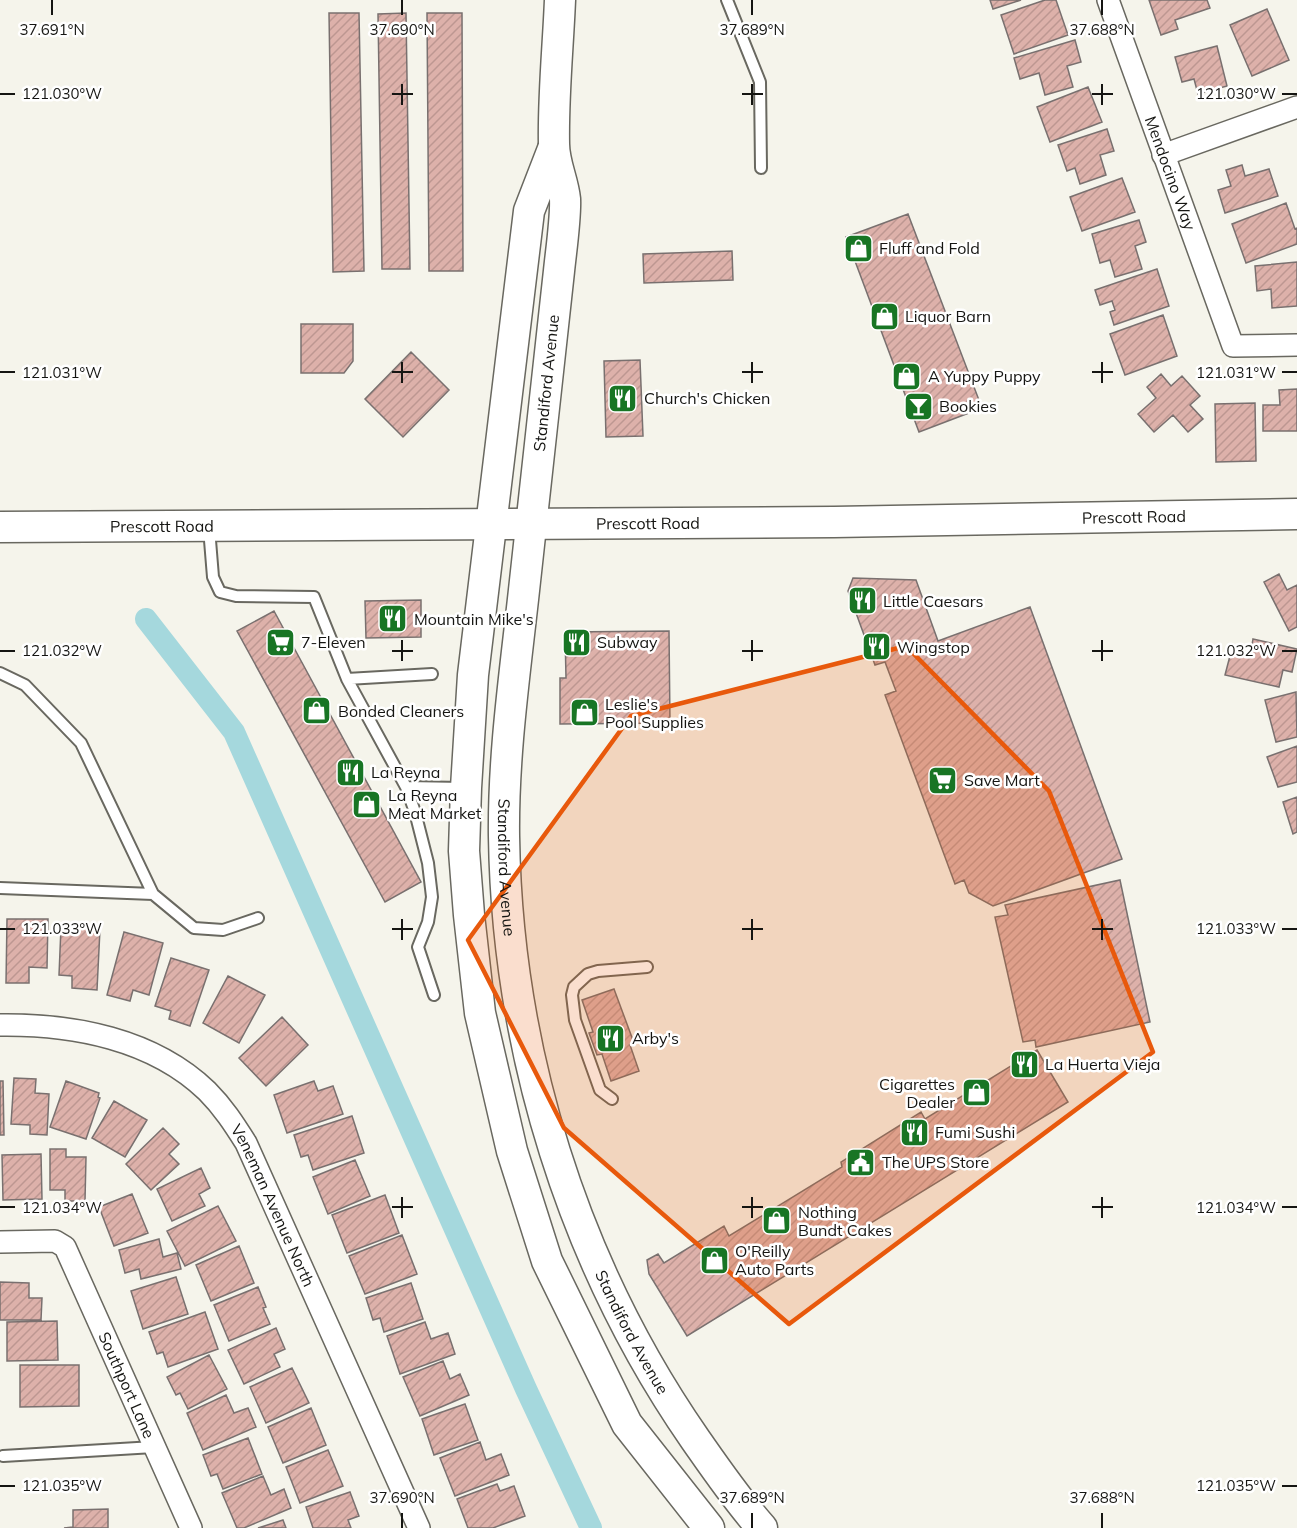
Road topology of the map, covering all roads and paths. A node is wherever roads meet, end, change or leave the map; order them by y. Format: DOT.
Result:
graph roads {
  1 [pos="560,0"];
  2 [pos="727,0"];
  3 [pos="1108,0"];
  4 [pos="1297,107"];
  5 [pos="553,149"];
  6 [pos="1163,155"];
  7 [pos="761,168"];
  8 [pos="1297,345"];
  9 [pos="1297,514"];
  10 [pos="532,522"];
  11 [pos="491,524"];
  12 [pos="0,527"];
  13 [pos="209,527"];
  14 [pos="0,673"];
  15 [pos="432,674"];
  16 [pos="347,679"];
  17 [pos="406,787"];
  18 [pos="466,788"];
  19 [pos="0,888"];
  20 [pos="153,894"];
  21 [pos="258,918"];
  22 [pos="647,967"];
  23 [pos="434,994"];
  24 [pos="0,1025"];
  25 [pos="492,1065"];
  26 [pos="612,1100"];
  27 [pos="0,1242"];
  28 [pos="588,1242"];
  29 [pos="154,1447"];
  30 [pos="3,1456"];
  31 [pos="191,1528"];
  32 [pos="418,1528"];
  33 [pos="709,1528"];
  34 [pos="762,1528"];
  1 -- 5 [label="main road, Standiford Avenue"];
  2 -- 7 [label="lane"];
  3 -- 6 [label="street, Mendocino Way"];
  4 -- 6 [label="street"];
  5 -- 10 [label="main road, Standiford Avenue"];
  5 -- 11 [label="main road, Standiford Avenue"];
  6 -- 8 [label="street, Mendocino Way"];
  9 -- 10 [label="main road, Prescott Road"];
  10 -- 11 [label="main road, Prescott Road"];
  10 -- 28 [label="main road, Standiford Avenue"];
  11 -- 13 [label="main road, Prescott Road"];
  11 -- 18 [label="main road, Standiford Avenue"];
  12 -- 13 [label="main road, Prescott Road"];
  13 -- 16 [label="lane"];
  14 -- 20 [label="lane"];
  15 -- 16 [label="lane"];
  16 -- 17 [label="lane"];
  17 -- 18 [label="lane"];
  17 -- 23 [label="lane"];
  18 -- 25 [label="main road, Standiford Avenue"];
  19 -- 20 [label="lane"];
  20 -- 21 [label="lane"];
  22 -- 26 [label="lane"];
  24 -- 32 [label="street, Veneman Avenue North"];
  25 -- 28 [label="main road"];
  25 -- 33 [label="main road, Standiford Avenue"];
  27 -- 29 [label="street, Southport Lane"];
  28 -- 34 [label="main road, Standiford Avenue"];
  29 -- 30 [label="lane"];
  29 -- 31 [label="street, Southport Lane"];
}
